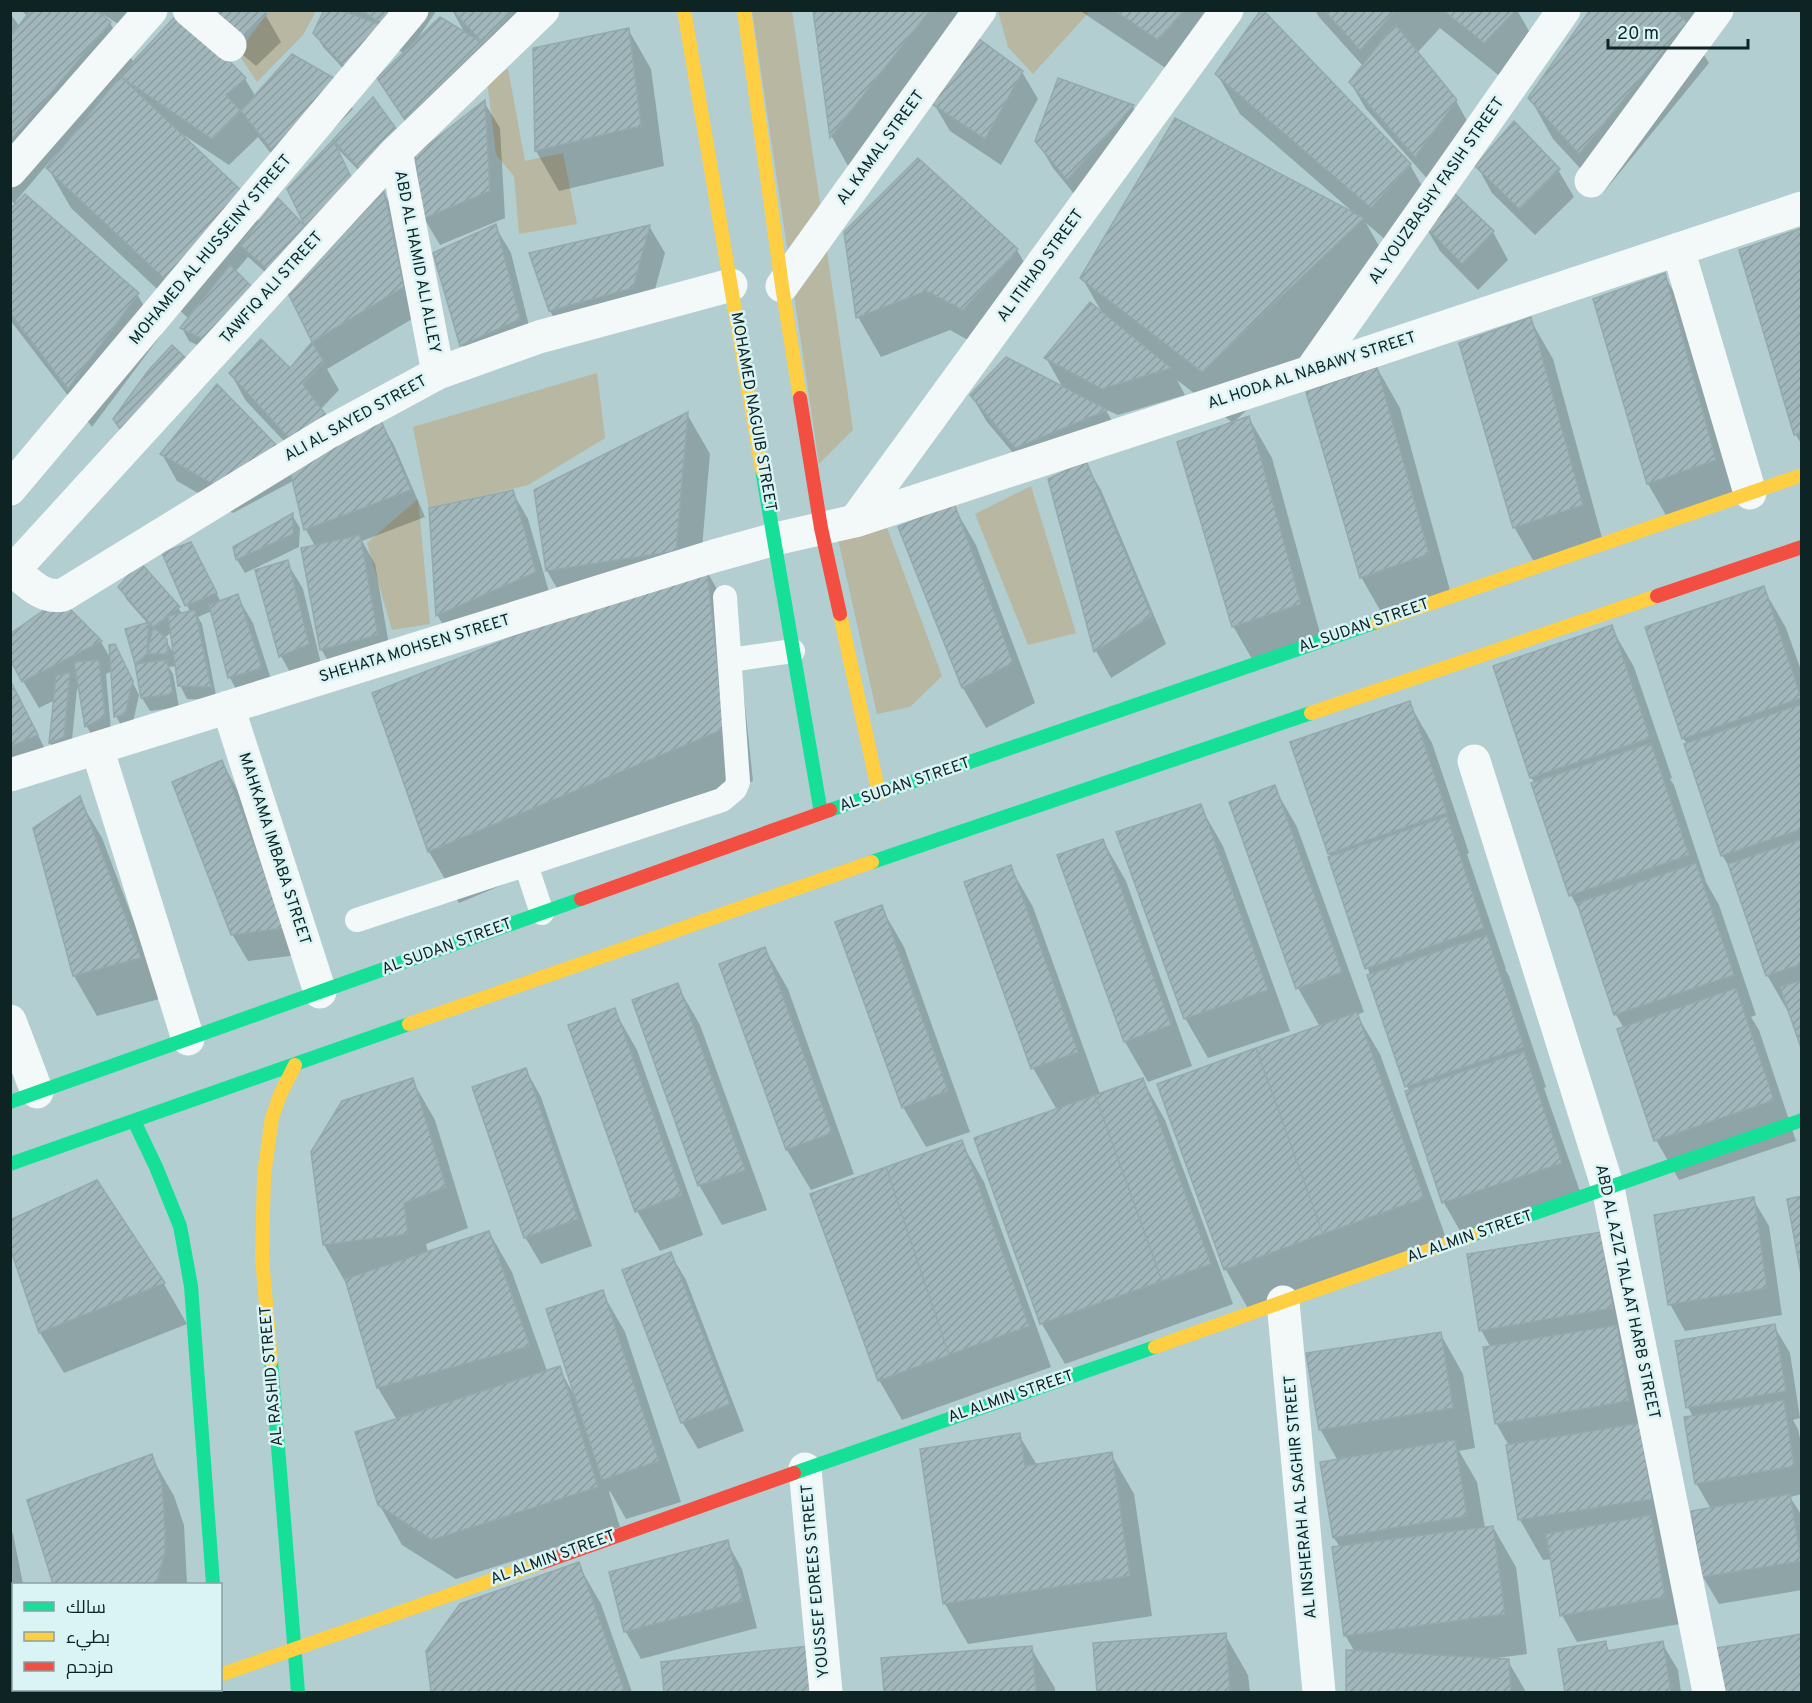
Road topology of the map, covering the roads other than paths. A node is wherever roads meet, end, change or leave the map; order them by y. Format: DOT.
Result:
graph roads {
  1 [pos="151,10"];
  2 [pos="189,10"];
  3 [pos="412,10"];
  4 [pos="543,10"];
  5 [pos="684,10"];
  6 [pos="744,10"];
  7 [pos="980,10"];
  8 [pos="1227,10"];
  9 [pos="1564,10"];
  10 [pos="1717,10"];
  11 [pos="230,45"];
  12 [pos="396,152"];
  13 [pos="10,171"];
  14 [pos="1591,181"];
  15 [pos="1797,205"];
  16 [pos="1678,249"];
  17 [pos="731,285"];
  18 [pos="782,286"];
  19 [pos="1310,372"];
  20 [pos="438,373"];
  21 [pos="1802,475"];
  22 [pos="10,489"];
  23 [pos="1750,493"];
  24 [pos="855,520"];
  25 [pos="821,528"];
  26 [pos="775,539"];
  27 [pos="1802,547"];
  28 [pos="12,572"];
  29 [pos="725,597"];
  30 [pos="793,651"];
  31 [pos="730,660"];
  32 [pos="228,707"];
  33 [pos="97,748"];
  34 [pos="1474,761"];
  35 [pos="10,775"];
  36 [pos="879,794"];
  37 [pos="821,813"];
  38 [pos="526,865"];
  39 [pos="542,913"];
  40 [pos="357,920"];
  41 [pos="320,992"];
  42 [pos="10,1021"];
  43 [pos="188,1039"];
  44 [pos="295,1065"];
  45 [pos="24,1097"];
  46 [pos="1802,1120"];
  47 [pos="134,1121"];
  48 [pos="10,1164"];
  49 [pos="1608,1188"];
  50 [pos="1283,1302"];
  51 [pos="805,1469"];
  52 [pos="213,1583"];
  53 [pos="294,1650"];
  54 [pos="222,1673"];
  55 [pos="298,1692"];
  56 [pos="826,1692"];
  57 [pos="1319,1692"];
  58 [pos="1709,1692"];
  1 -- 13 [label="street"];
  2 -- 11 [label="street"];
  3 -- 22 [label="street, MOHAMED AL HUSSEINY STREET"];
  4 -- 12 [label="street, TAWFIQ ALI STREET"];
  5 -- 17 [label="main road, MOHAMED NAGUIB STREET"];
  6 -- 18 [label="main road"];
  7 -- 18 [label="street, AL KAMAL STREET"];
  8 -- 24 [label="street, AL ITIHAD STREET"];
  9 -- 19 [label="street, AL YOUZBASHY FASIH STREET"];
  10 -- 14 [label="street"];
  12 -- 20 [label="street, ABD AL HAMID ALI ALLEY"];
  12 -- 28 [label="street, TAWFIQ ALI STREET"];
  15 -- 16 [label="street, AL HODA AL NABAWY STREET"];
  16 -- 19 [label="street, AL HODA AL NABAWY STREET"];
  16 -- 23 [label="street"];
  17 -- 20 [label="street, ALI AL SAYED STREET"];
  17 -- 26 [label="main road, MOHAMED NAGUIB STREET"];
  18 -- 25 [label="main road"];
  19 -- 24 [label="street, AL HODA AL NABAWY STREET"];
  20 -- 28 [label="street, ALI AL SAYED STREET"];
  21 -- 23 [label="main road, AL SUDAN STREET"];
  23 -- 36 [label="main road, AL SUDAN STREET"];
  24 -- 25 [label="street, AL HODA AL NABAWY STREET"];
  25 -- 26 [label="street, SHEHATA MOHSEN STREET"];
  25 -- 36 [label="main road"];
  26 -- 30 [label="main road, MOHAMED NAGUIB STREET"];
  26 -- 32 [label="street, SHEHATA MOHSEN STREET"];
  27 -- 44 [label="main road"];
  29 -- 31 [label="lane"];
  30 -- 31 [label="lane"];
  30 -- 37 [label="main road, MOHAMED NAGUIB STREET"];
  31 -- 38 [label="lane"];
  32 -- 33 [label="street, SHEHATA MOHSEN STREET"];
  32 -- 41 [label="street, MAHKAMA IMBABA STREET"];
  33 -- 35 [label="street, SHEHATA MOHSEN STREET"];
  33 -- 43 [label="street"];
  34 -- 49 [label="street, ABD AL AZIZ TALAAT HARB STREET"];
  36 -- 37 [label="main road, AL SUDAN STREET"];
  37 -- 39 [label="main road, AL SUDAN STREET"];
  38 -- 39 [label="lane"];
  38 -- 40 [label="lane"];
  39 -- 41 [label="main road, AL SUDAN STREET"];
  41 -- 43 [label="main road, AL SUDAN STREET"];
  42 -- 45 [label="street"];
  43 -- 45 [label="main road, AL SUDAN STREET"];
  44 -- 47 [label="main road"];
  44 -- 53 [label="main road, AL RASHID STREET"];
  46 -- 49 [label="main road, AL ALMIN STREET"];
  47 -- 48 [label="main road"];
  47 -- 52 [label="main road"];
  49 -- 50 [label="main road, AL ALMIN STREET"];
  49 -- 58 [label="street, ABD AL AZIZ TALAAT HARB STREET"];
  50 -- 51 [label="main road, AL ALMIN STREET"];
  50 -- 57 [label="street, AL INSHERAH AL SAGHIR STREET"];
  51 -- 53 [label="main road, AL ALMIN STREET"];
  51 -- 56 [label="street, YOUSSEF EDREES STREET"];
  53 -- 54 [label="main road, AL ALMIN STREET"];
  53 -- 55 [label="main road, AL RASHID STREET"];
}
